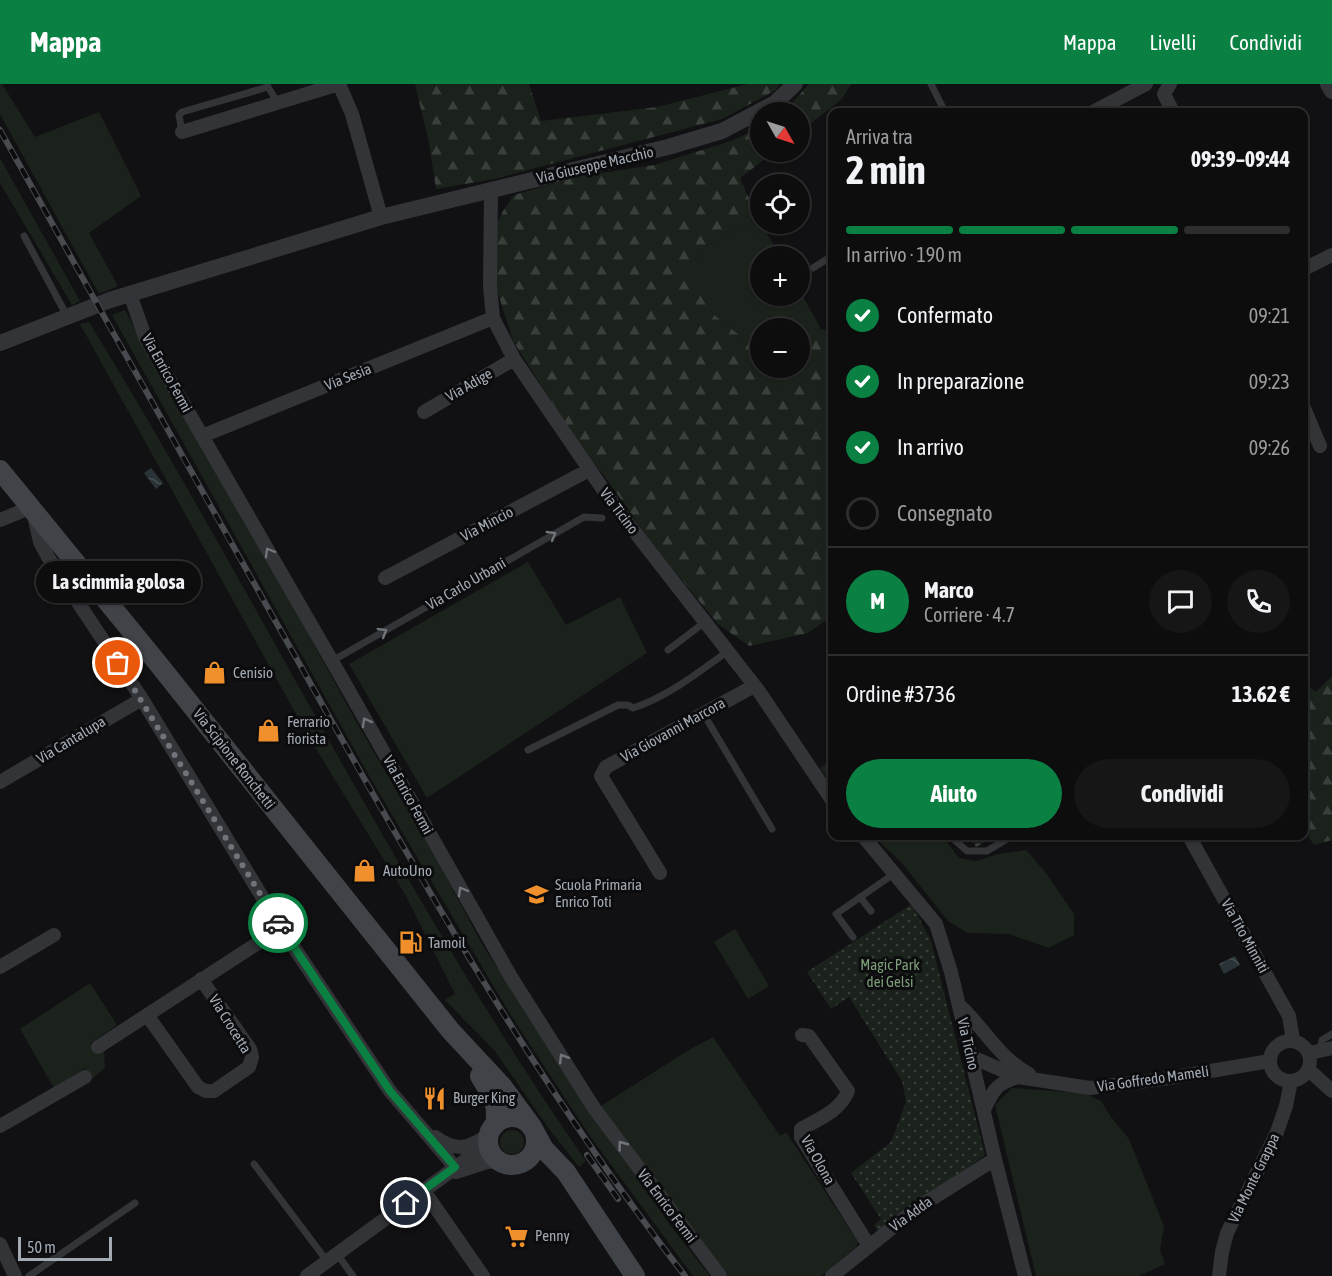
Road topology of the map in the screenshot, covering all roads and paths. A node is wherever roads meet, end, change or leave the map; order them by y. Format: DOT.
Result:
graph roads {
  1 [pos="339,84"];
  2 [pos="795,84"];
  3 [pos="931,84"];
  4 [pos="1146,84"];
  5 [pos="1170,84"];
  6 [pos="1328,84"];
  7 [pos="1332,91"];
  8 [pos="943,108"];
  9 [pos="1109,108"];
  10 [pos="1171,108"];
  11 [pos="182,132"];
  12 [pos="491,189"];
  13 [pos="381,217"];
  14 [pos="24,236"];
  15 [pos="1332,255"];
  16 [pos="828,259"];
  17 [pos="1308,267"];
  18 [pos="813,268"];
  19 [pos="130,294"];
  20 [pos="68,317"];
  21 [pos="493,318"];
  22 [pos="0,343"];
  23 [pos="514,359"];
  24 [pos="424,412"];
  25 [pos="1308,418"];
  26 [pos="202,436"];
  27 [pos="1320,446"];
  28 [pos="0,470"];
  29 [pos="589,470"];
  30 [pos="32,507"];
  31 [pos="602,518"];
  32 [pos="0,520"];
  33 [pos="385,578"];
  34 [pos="705,622"];
  35 [pos="668,650"];
  36 [pos="728,651"];
  37 [pos="332,661"];
  38 [pos="754,686"];
  39 [pos="141,699"];
  40 [pos="703,713"];
  41 [pos="528,750"];
  42 [pos="0,782"];
  43 [pos="828,794"];
  44 [pos="772,829"];
  45 [pos="866,840"];
  46 [pos="955,840"];
  47 [pos="1005,840"];
  48 [pos="1191,840"];
  49 [pos="660,873"];
  50 [pos="895,873"];
  51 [pos="860,897"];
  52 [pos="871,911"];
  53 [pos="281,928"];
  54 [pos="54,934"];
  55 [pos="853,938"];
  56 [pos="0,967"];
  57 [pos="201,979"];
  58 [pos="959,1005"];
  59 [pos="147,1015"];
  60 [pos="1332,1034"];
  61 [pos="802,1035"];
  62 [pos="1293,1040"];
  63 [pos="968,1041"];
  64 [pos="98,1047"];
  65 [pos="466,1050"];
  66 [pos="1320,1050"];
  67 [pos="1000,1053"];
  68 [pos="972,1057"];
  69 [pos="1270,1061"];
  70 [pos="1309,1070"];
  71 [pos="85,1077"];
  72 [pos="1018,1077"];
  73 [pos="1036,1078"];
  74 [pos="1291,1081"];
  75 [pos="1332,1091"];
  76 [pos="984,1110"];
  77 [pos="0,1126"];
  78 [pos="532,1127"];
  79 [pos="426,1131"];
  80 [pos="491,1134"];
  81 [pos="995,1159"];
  82 [pos="509,1162"];
  83 [pos="254,1164"];
  84 [pos="450,1171"];
  85 [pos="576,1188"];
  86 [pos="424,1191"];
  87 [pos="135,1203"];
  88 [pos="0,1244"];
  89 [pos="869,1246"];
  90 [pos="332,1258"];
  91 [pos="15,1276"];
  92 [pos="29,1276"];
  93 [pos="307,1276"];
  94 [pos="353,1276"];
  95 [pos="483,1276"];
  96 [pos="636,1276"];
  97 [pos="720,1276"];
  98 [pos="832,1276"];
  99 [pos="1025,1276"];
  100 [pos="1218,1276"];
  1 -- 11 [label="street"];
  1 -- 13 [label="street"];
  2 -- 12 [label="street, Via Giuseppe Macchio"];
  3 -- 8 [label="lane"];
  4 -- 9 [label="street"];
  5 -- 10 [label="street"];
  6 -- 7 [label="street"];
  12 -- 13 [label="street, Via Giuseppe Macchio"];
  12 -- 21 [label="street, Via Ticino"];
  13 -- 19 [label="street, Via Giuseppe Macchio"];
  14 -- 20 [label="lane"];
  15 -- 17 [label="street"];
  16 -- 18 [label="lane"];
  19 -- 20 [label="street, Via Giuseppe Macchio"];
  19 -- 26 [label="street, Via Enrico Fermi"];
  20 -- 22 [label="street, Via Giuseppe Macchio"];
  21 -- 23 [label="street, Via Ticino"];
  21 -- 26 [label="street, Via Sesia"];
  23 -- 24 [label="street, Via Adige"];
  23 -- 29 [label="street, Via Ticino"];
  25 -- 27 [label="street"];
  37 -- 26 [label="street, Via Enrico Fermi, one-way"];
  28 -- 30 [label="main road, Via Scipione Ronchetti"];
  29 -- 33 [label="street, Via Mincio"];
  29 -- 34 [label="street, Via Ticino"];
  30 -- 32 [label="street"];
  30 -- 39 [label="street"];
  30 -- 65 [label="main road, Via Scipione Ronchetti"];
  37 -- 31 [label="lane, Via Carlo Urbani, one-way"];
  34 -- 35 [label="lane"];
  34 -- 36 [label="street, Via Ticino"];
  36 -- 38 [label="street, Via Ticino"];
  36 -- 41 [label="lane"];
  97 -- 37 [label="street, Via Enrico Fermi, one-way"];
  38 -- 40 [label="street, Via Giovanni Marcora"];
  38 -- 43 [label="street, Via Ticino"];
  39 -- 42 [label="street, Via Cantalupa"];
  39 -- 53 [label="street"];
  40 -- 44 [label="lane"];
  40 -- 49 [label="street, Via Giovanni Marcora"];
  45 -- 50 [label="street, Via Ticino"];
  46 -- 47 [label="lane"];
  48 -- 62 [label="street, Via Tito Minniti"];
  50 -- 51 [label="lane"];
  50 -- 58 [label="street, Via Ticino"];
  51 -- 52 [label="lane"];
  51 -- 55 [label="lane"];
  53 -- 57 [label="street, Via Crocetta"];
  53 -- 79 [label="street"];
  54 -- 56 [label="street"];
  57 -- 59 [label="street, Via Crocetta"];
  57 -- 59 [label="street, Via Crocetta"];
  58 -- 63 [label="street, Via Ticino"];
  58 -- 67 [label="street, Via Goffredo Mameli"];
  59 -- 64 [label="street, Via Crocetta"];
  60 -- 66 [label="lane"];
  61 -- 89 [label="street, Via Olona"];
  62 -- 66 [label="street"];
  62 -- 69 [label="street"];
  63 -- 67 [label="street, Via Goffredo Mameli"];
  63 -- 68 [label="street, Via Ticino"];
  65 -- 78 [label="main road, Via Scipione Ronchetti"];
  65 -- 80 [label="main road, Via Scipione Ronchetti"];
  66 -- 70 [label="street"];
  67 -- 73 [label="street, Via Goffredo Mameli"];
  68 -- 72 [label="street, Via Goffredo Mameli"];
  68 -- 76 [label="street, Via Ticino"];
  69 -- 73 [label="street, Via Goffredo Mameli"];
  69 -- 74 [label="street"];
  70 -- 74 [label="street"];
  70 -- 75 [label="street"];
  71 -- 77 [label="street"];
  72 -- 73 [label="street, Via Goffredo Mameli"];
  72 -- 76 [label="street"];
  74 -- 100 [label="street, Via Monte Grappa"];
  76 -- 81 [label="street, Via Ticino"];
  78 -- 80 [label="main road"];
  78 -- 82 [label="main road"];
  78 -- 85 [label="main road, Via Scipione Ronchetti"];
  79 -- 80 [label="street"];
  79 -- 84 [label="street"];
  80 -- 82 [label="main road"];
  80 -- 84 [label="street"];
  81 -- 89 [label="street, Via Adda"];
  81 -- 99 [label="street, Via Ticino"];
  82 -- 84 [label="street"];
  82 -- 85 [label="main road, Via Scipione Ronchetti"];
  83 -- 90 [label="lane"];
  84 -- 86 [label="street"];
  85 -- 96 [label="main road, Via Scipione Ronchetti"];
  86 -- 90 [label="street"];
  86 -- 95 [label="street"];
  87 -- 92 [label="lane"];
  88 -- 91 [label="street"];
  89 -- 98 [label="street, Via Adda"];
  90 -- 93 [label="street"];
  90 -- 94 [label="lane"];
}
